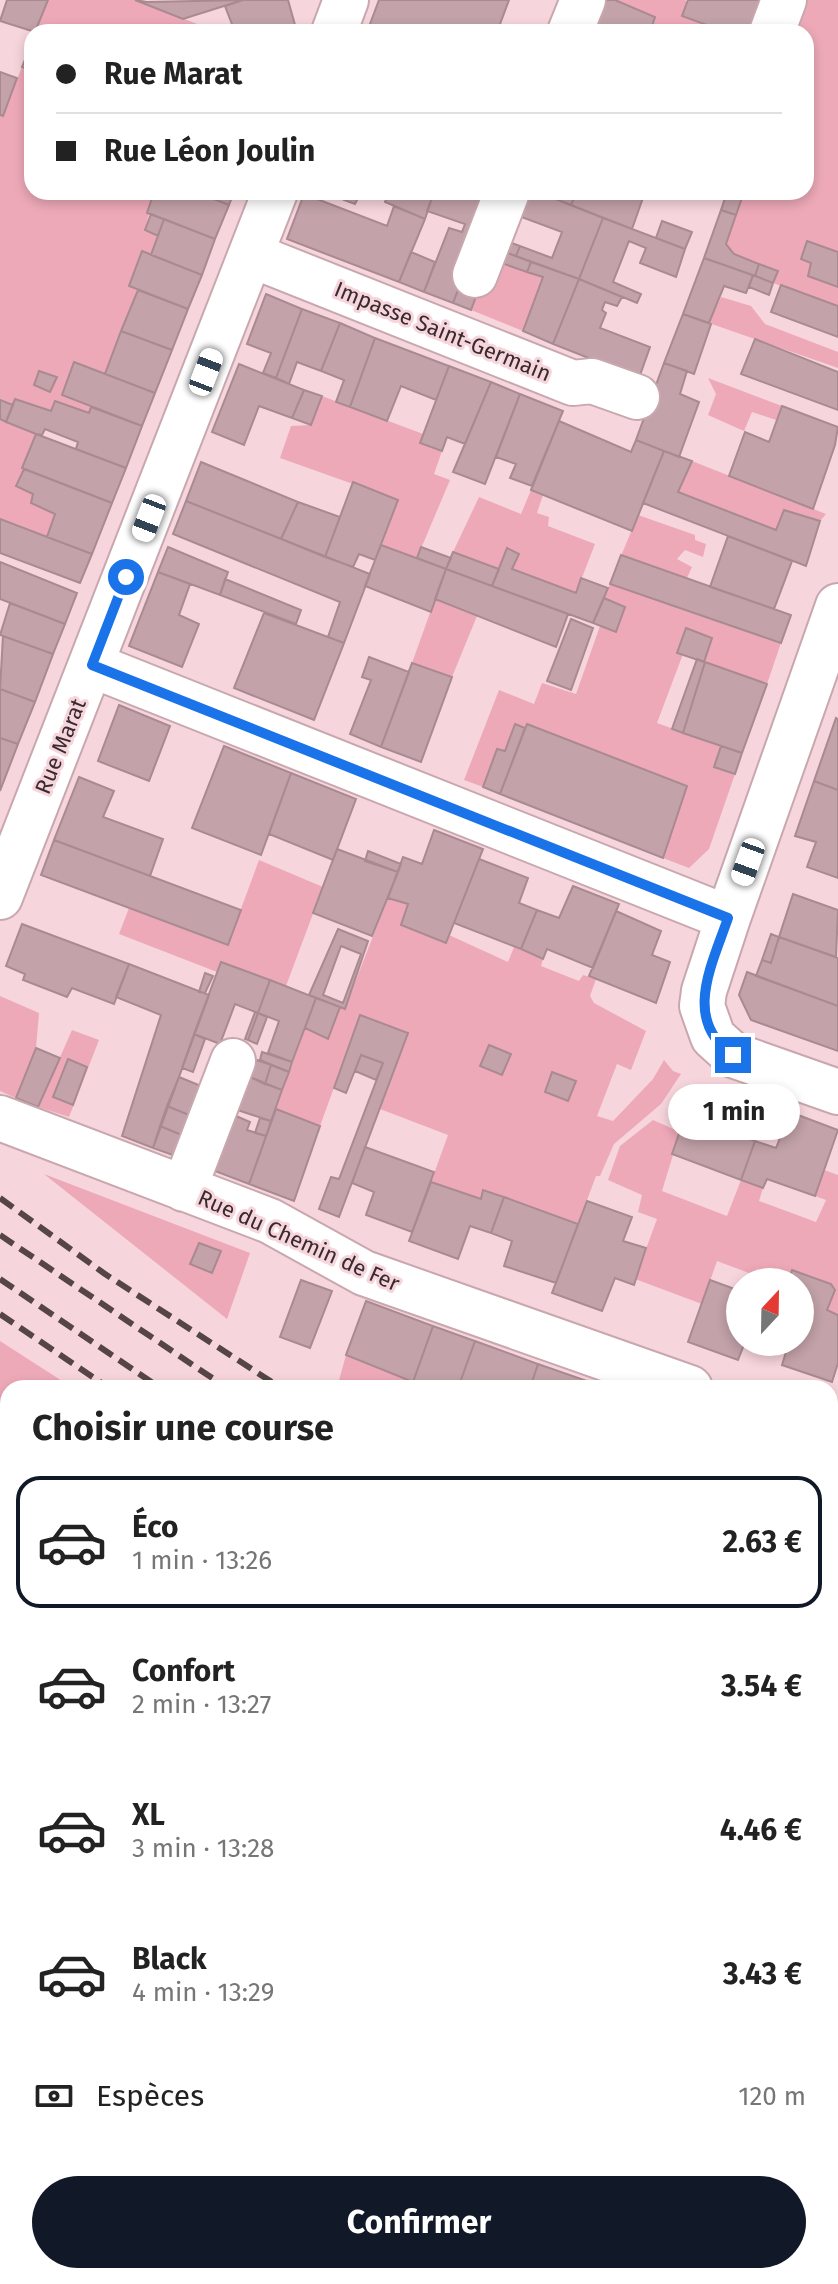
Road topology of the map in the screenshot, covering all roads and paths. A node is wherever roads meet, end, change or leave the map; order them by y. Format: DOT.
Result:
graph roads {
  1 [pos="583,0"];
  2 [pos="784,0"];
  3 [pos="573,24"];
  4 [pos="775,24"];
  5 [pos="272,200"];
  6 [pos="504,200"];
  7 [pos="251,255"];
  8 [pos="475,275"];
  9 [pos="637,397"];
  10 [pos="838,606"];
  11 [pos="92,665"];
  12 [pos="0,897"];
  13 [pos="728,918"];
  14 [pos="233,1061"];
  15 [pos="838,1092"];
  16 [pos="0,1118"];
  17 [pos="184,1189"];
  18 [pos="667,1380"];
  1 -- 3 [label="street"];
  2 -- 4 [label="street"];
  5 -- 7 [label="street, Rue Marat"];
  6 -- 8 [label="street"];
  7 -- 9 [label="street, Impasse Saint-Germain"];
  7 -- 11 [label="street, Rue Marat"];
  10 -- 13 [label="street"];
  11 -- 12 [label="street, Rue Marat"];
  11 -- 13 [label="street"];
  13 -- 15 [label="street"];
  14 -- 17 [label="street"];
  16 -- 17 [label="street, Rue du Chemin de Fer"];
  17 -- 18 [label="street, Rue du Chemin de Fer"];
}
